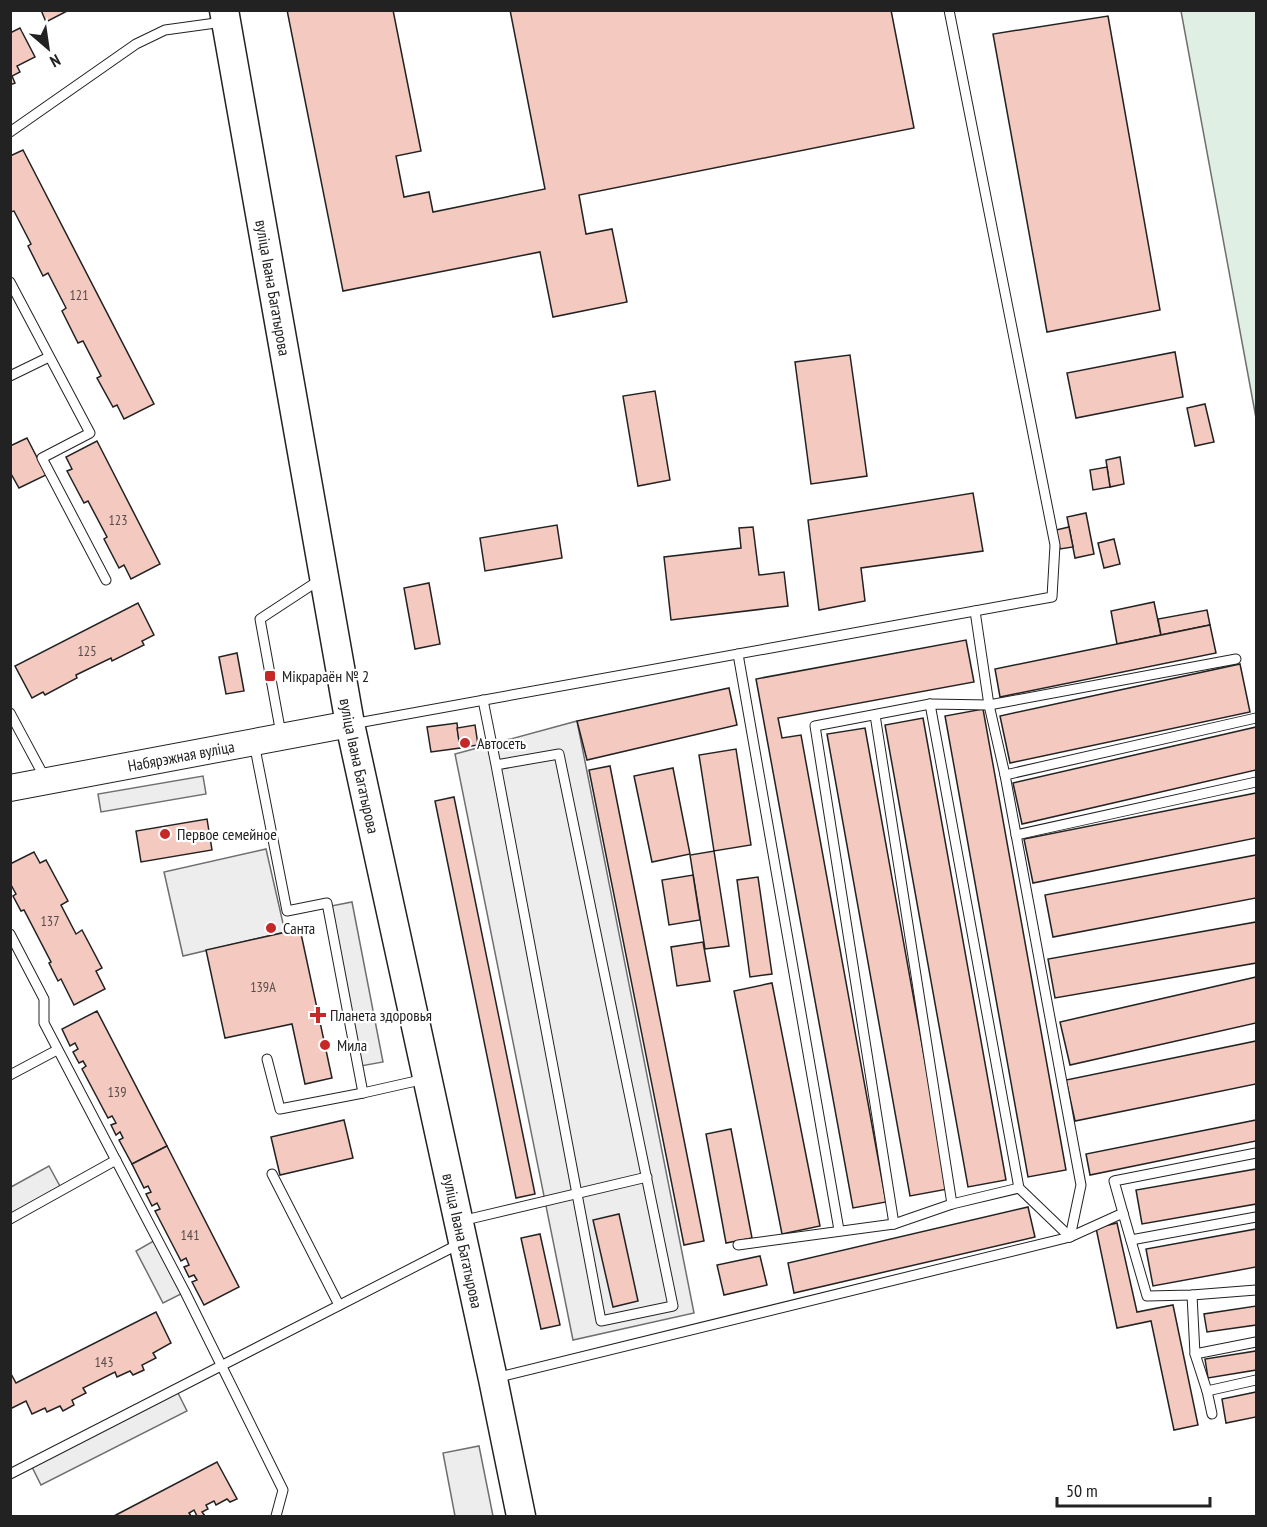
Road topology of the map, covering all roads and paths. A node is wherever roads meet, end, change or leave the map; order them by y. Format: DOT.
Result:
graph roads {
  1 [pos="949,10"];
  2 [pos="225,16"];
  3 [pos="10,132"];
  4 [pos="10,282"];
  5 [pos="49,357"];
  6 [pos="10,376"];
  7 [pos="323,578"];
  8 [pos="106,580"];
  9 [pos="975,611"];
  10 [pos="738,654"];
  11 [pos="1236,658"];
  12 [pos="483,700"];
  13 [pos="930,704"];
  14 [pos="989,705"];
  15 [pos="10,713"];
  16 [pos="875,714"];
  17 [pos="1257,718"];
  18 [pos="350,724"];
  19 [pos="281,736"];
  20 [pos="254,742"];
  21 [pos="495,765"];
  22 [pos="1005,776"];
  23 [pos="47,782"];
  24 [pos="1257,782"];
  25 [pos="10,788"];
  26 [pos="1016,835"];
  27 [pos="10,934"];
  28 [pos="57,1050"];
  29 [pos="267,1059"];
  30 [pos="10,1075"];
  31 [pos="428,1078"];
  32 [pos="363,1093"];
  33 [pos="1257,1153"];
  34 [pos="116,1160"];
  35 [pos="272,1174"];
  36 [pos="647,1178"];
  37 [pos="1019,1188"];
  38 [pos="576,1194"];
  39 [pos="952,1204"];
  40 [pos="1123,1213"];
  41 [pos="1257,1217"];
  42 [pos="10,1219"];
  43 [pos="894,1224"];
  44 [pos="839,1230"];
  45 [pos="461,1232"];
  46 [pos="1070,1237"];
  47 [pos="1131,1240"];
  48 [pos="738,1245"];
  49 [pos="1257,1290"];
  50 [pos="1192,1295"];
  51 [pos="339,1305"];
  52 [pos="1257,1342"];
  53 [pos="1195,1354"];
  54 [pos="221,1365"];
  55 [pos="493,1379"];
  56 [pos="1257,1380"];
  57 [pos="1207,1390"];
  58 [pos="1212,1414"];
  59 [pos="10,1474"];
  60 [pos="276,1516"];
  61 [pos="521,1516"];
  1 -- 9 [label="lane"];
  2 -- 3 [label="lane"];
  2 -- 7 [label="main road, вуліца Івана Багатырова"];
  4 -- 5 [label="lane"];
  5 -- 6 [label="lane"];
  5 -- 8 [label="lane"];
  7 -- 18 [label="main road, вуліца Івана Багатырова"];
  7 -- 19 [label="lane"];
  9 -- 10 [label="lane"];
  9 -- 14 [label="lane"];
  10 -- 12 [label="lane"];
  10 -- 44 [label="lane"];
  11 -- 14 [label="lane"];
  12 -- 18 [label="lane"];
  12 -- 21 [label="lane"];
  13 -- 14 [label="lane"];
  13 -- 16 [label="lane"];
  13 -- 37 [label="lane"];
  14 -- 22 [label="lane"];
  15 -- 23 [label="lane"];
  16 -- 39 [label="lane"];
  16 -- 43 [label="lane"];
  17 -- 22 [label="lane"];
  18 -- 19 [label="main road, Набярэжная вуліца"];
  18 -- 31 [label="main road, вуліца Івана Багатырова"];
  19 -- 20 [label="main road, Набярэжная вуліца"];
  20 -- 23 [label="main road, Набярэжная вуліца"];
  20 -- 32 [label="lane"];
  21 -- 36 [label="lane"];
  21 -- 38 [label="lane"];
  22 -- 26 [label="lane"];
  23 -- 25 [label="main road, Набярэжная вуліца"];
  24 -- 26 [label="lane"];
  26 -- 46 [label="lane"];
  27 -- 28 [label="lane"];
  28 -- 30 [label="lane"];
  28 -- 34 [label="lane"];
  29 -- 32 [label="lane"];
  31 -- 32 [label="lane"];
  31 -- 45 [label="main road, вуліца Івана Багатырова"];
  33 -- 40 [label="lane"];
  34 -- 42 [label="lane"];
  34 -- 54 [label="lane"];
  35 -- 51 [label="lane"];
  36 -- 38 [label="lane"];
  36 -- 38 [label="lane"];
  37 -- 39 [label="lane"];
  37 -- 46 [label="lane"];
  38 -- 45 [label="lane"];
  39 -- 43 [label="lane"];
  40 -- 46 [label="lane"];
  40 -- 47 [label="lane"];
  41 -- 47 [label="lane"];
  43 -- 44 [label="lane"];
  44 -- 48 [label="lane"];
  45 -- 51 [label="lane"];
  45 -- 55 [label="main road, вуліца Івана Багатырова"];
  46 -- 55 [label="lane"];
  47 -- 50 [label="lane"];
  49 -- 50 [label="lane"];
  50 -- 53 [label="lane"];
  51 -- 54 [label="lane"];
  52 -- 53 [label="lane"];
  53 -- 57 [label="lane"];
  54 -- 59 [label="lane"];
  54 -- 60 [label="lane"];
  55 -- 61 [label="main road, вуліца Івана Багатырова"];
  56 -- 57 [label="lane"];
  57 -- 58 [label="lane"];
}
